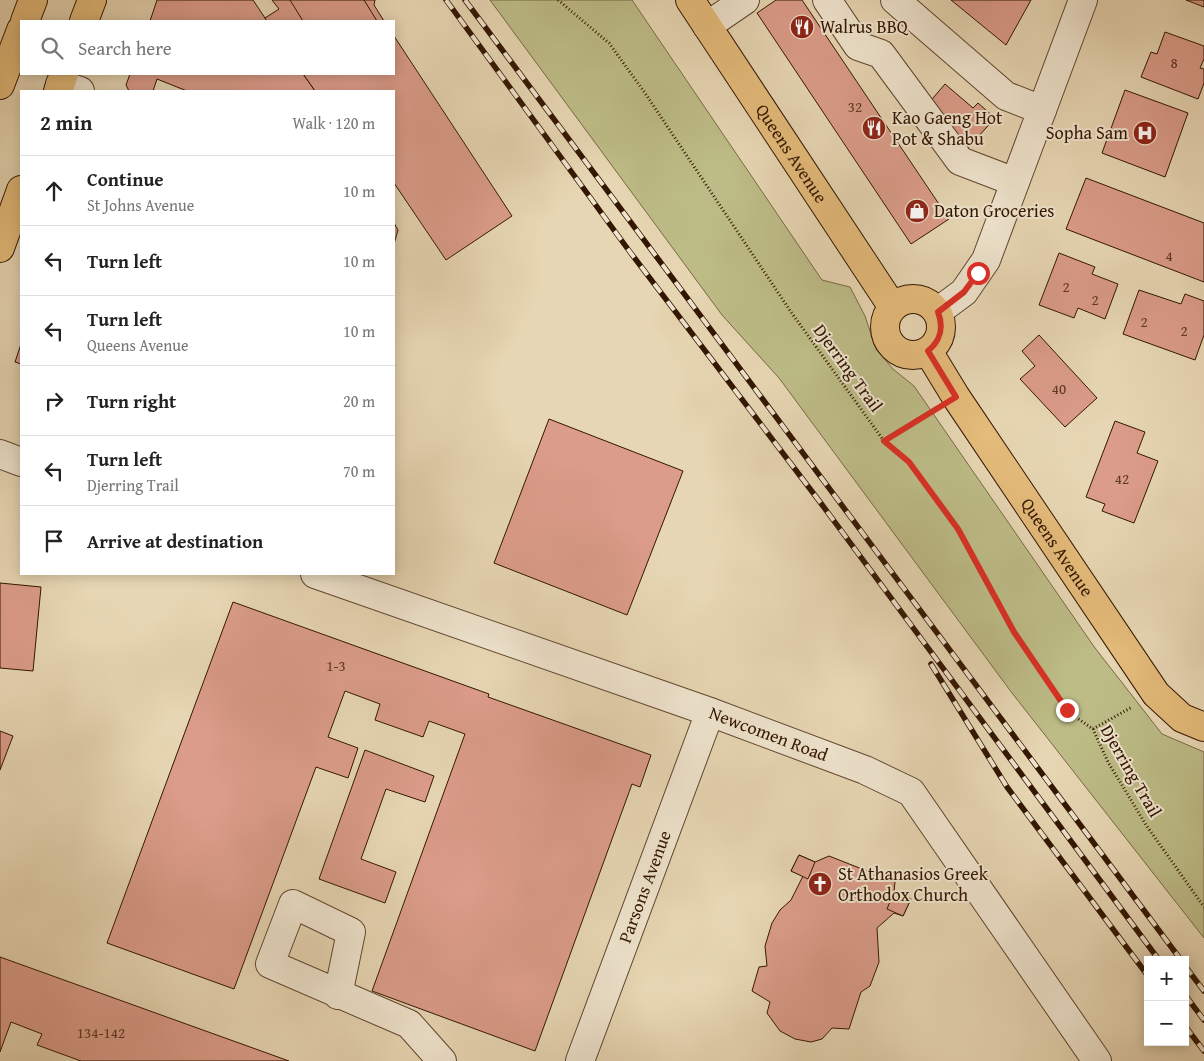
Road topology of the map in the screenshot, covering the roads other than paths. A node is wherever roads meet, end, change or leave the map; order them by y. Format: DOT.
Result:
graph roads {
  1 [pos="33,0"];
  2 [pos="92,0"];
  3 [pos="690,0"];
  4 [pos="745,0"];
  5 [pos="827,0"];
  6 [pos="895,0"];
  7 [pos="1083,0"];
  8 [pos="25,20"];
  9 [pos="84,20"];
  10 [pos="707,26"];
  11 [pos="20,33"];
  12 [pos="0,85"];
  13 [pos="1042,110"];
  14 [pos="1015,182"];
  15 [pos="20,193"];
  16 [pos="0,248"];
  17 [pos="892,306"];
  18 [pos="938,312"];
  19 [pos="928,351"];
  20 [pos="0,454"];
  21 [pos="20,462"];
  22 [pos="319,575"];
  23 [pos="710,712"];
  24 [pos="1204,727"];
  25 [pos="338,995"];
  26 [pos="442,1061"];
  27 [pos="580,1061"];
  28 [pos="1097,1061"];
  1 -- 8 [label="main road"];
  2 -- 9 [label="main road"];
  3 -- 10 [label="main road, Queens Avenue"];
  4 -- 10 [label="street"];
  5 -- 14 [label="street"];
  6 -- 13 [label="street"];
  7 -- 13 [label="street"];
  10 -- 17 [label="main road, Queens Avenue"];
  11 -- 12 [label="main road"];
  13 -- 14 [label="street"];
  14 -- 18 [label="street"];
  15 -- 16 [label="main road"];
  17 -- 18 [label="main road"];
  17 -- 19 [label="main road"];
  18 -- 19 [label="main road"];
  19 -- 24 [label="main road, Queens Avenue"];
  20 -- 21 [label="street"];
  22 -- 23 [label="street, Newcomen Road"];
  23 -- 27 [label="street, Parsons Avenue"];
  23 -- 28 [label="street, Newcomen Road"];
  25 -- 26 [label="street"];
}
